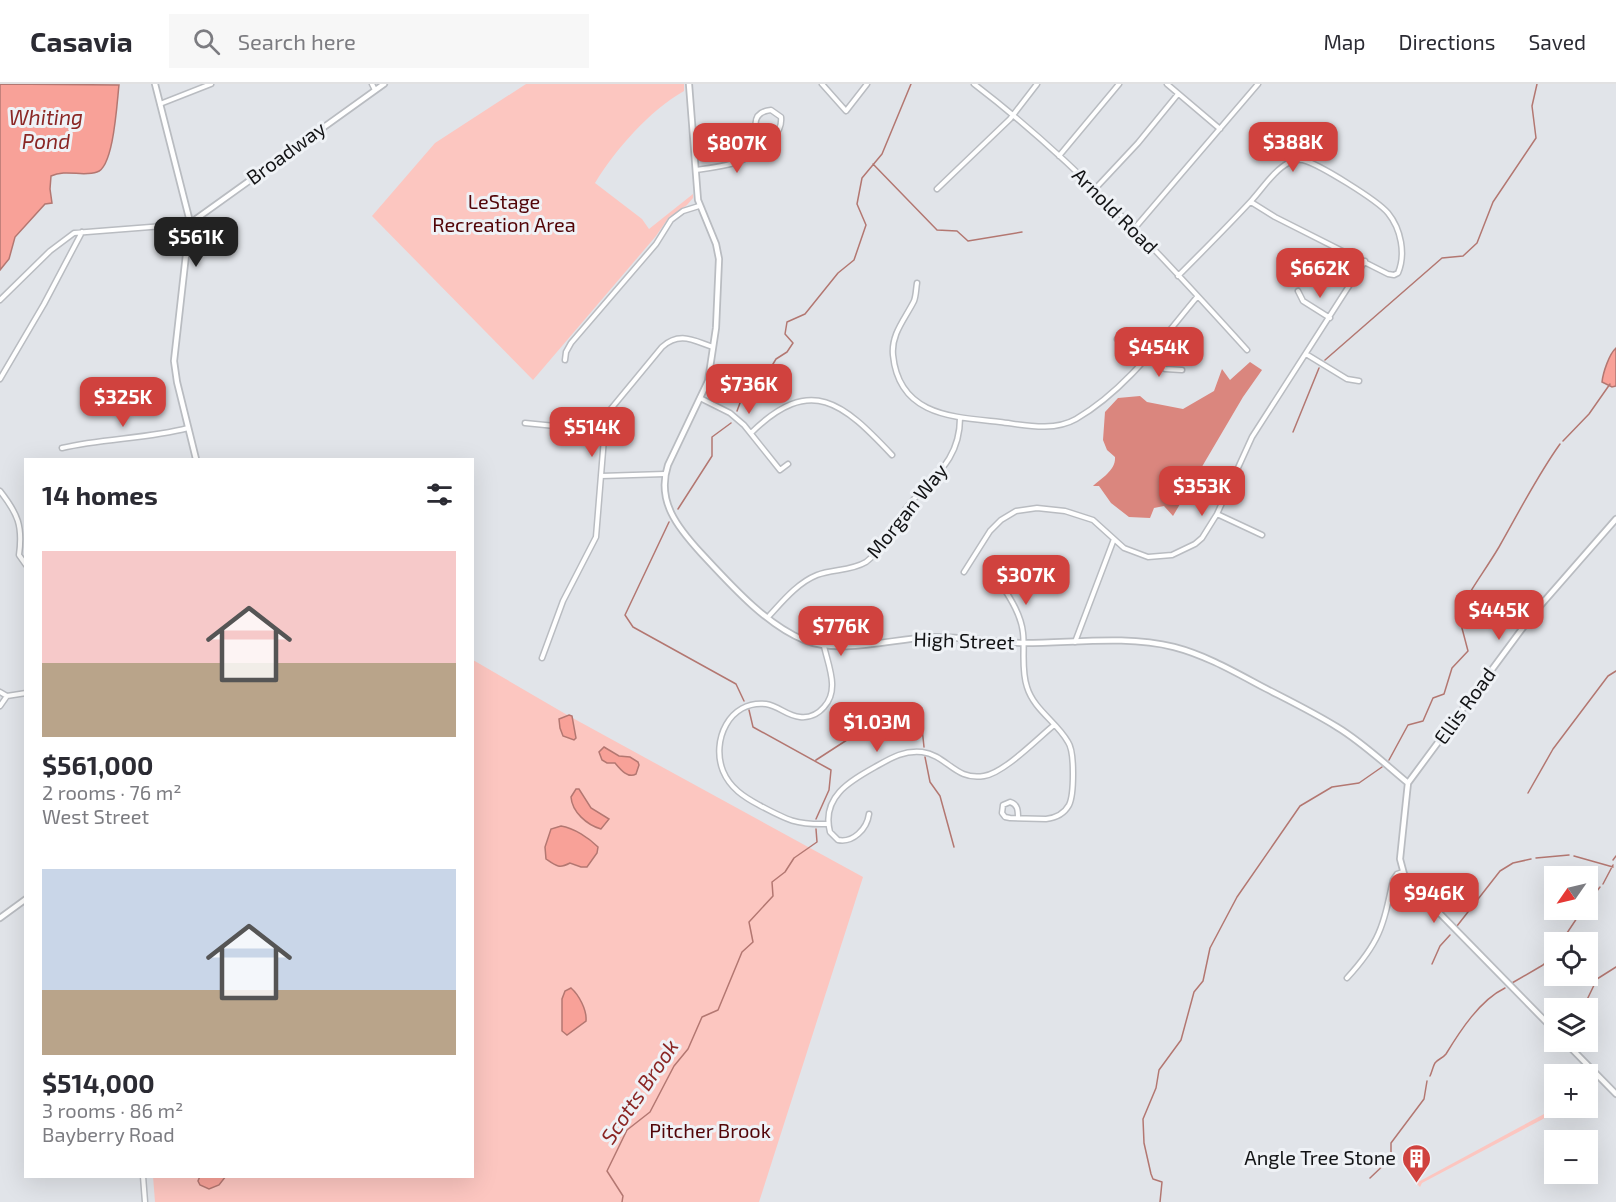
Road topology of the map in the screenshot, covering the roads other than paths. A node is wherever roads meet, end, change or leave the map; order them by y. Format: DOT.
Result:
graph roads {
  1 [pos="155,84"];
  2 [pos="211,84"];
  3 [pos="372,84"];
  4 [pos="384,84"];
  5 [pos="689,84"];
  6 [pos="822,84"];
  7 [pos="867,84"];
  8 [pos="974,84"];
  9 [pos="1037,84"];
  10 [pos="1119,84"];
  11 [pos="1167,84"];
  12 [pos="1258,84"];
  13 [pos="375,90"];
  14 [pos="1178,94"];
  15 [pos="160,104"];
  16 [pos="1014,114"];
  17 [pos="1220,129"];
  18 [pos="764,146"];
  19 [pos="1059,156"];
  20 [pos="696,170"];
  21 [pos="937,189"];
  22 [pos="1094,190"];
  23 [pos="1251,202"];
  24 [pos="699,206"];
  25 [pos="189,224"];
  26 [pos="1134,229"];
  27 [pos="82,231"];
  28 [pos="1365,261"];
  29 [pos="1178,276"];
  30 [pos="917,283"];
  31 [pos="1298,291"];
  32 [pos="1197,297"];
  33 [pos="0,300"];
  34 [pos="1330,318"];
  35 [pos="1117,339"];
  36 [pos="714,348"];
  37 [pos="1247,350"];
  38 [pos="1306,354"];
  39 [pos="1149,355"];
  40 [pos="565,360"];
  41 [pos="1182,370"];
  42 [pos="0,379"];
  43 [pos="1359,381"];
  44 [pos="700,398"];
  45 [pos="960,418"];
  46 [pos="525,423"];
  47 [pos="188,428"];
  48 [pos="605,431"];
  49 [pos="750,433"];
  50 [pos="62,448"];
  51 [pos="892,455"];
  52 [pos="196,458"];
  53 [pos="788,464"];
  54 [pos="665,474"];
  55 [pos="601,476"];
  56 [pos="0,490"];
  57 [pos="1217,514"];
  58 [pos="1616,519"];
  59 [pos="1262,535"];
  60 [pos="1114,539"];
  61 [pos="24,563"];
  62 [pos="964,572"];
  63 [pos="998,579"];
  64 [pos="768,617"];
  65 [pos="1075,642"];
  66 [pos="1023,643"];
  67 [pos="824,646"];
  68 [pos="542,658"];
  69 [pos="0,692"];
  70 [pos="24,693"];
  71 [pos="7,696"];
  72 [pos="0,706"];
  73 [pos="1054,725"];
  74 [pos="1408,783"];
  75 [pos="869,814"];
  76 [pos="1018,818"];
  77 [pos="828,824"];
  78 [pos="1403,872"];
  79 [pos="24,900"];
  80 [pos="0,918"];
  81 [pos="1347,978"];
  82 [pos="1544,1020"];
  83 [pos="1575,1052"];
  84 [pos="1616,1094"];
  85 [pos="143,1178"];
  86 [pos="145,1202"];
  1 -- 15 [label="street"];
  2 -- 15 [label="street"];
  3 -- 13 [label="street"];
  4 -- 13 [label="street, Broadway"];
  5 -- 20 [label="street, High Street"];
  6 -- 7 [label="street"];
  8 -- 16 [label="street, Arnold Road"];
  9 -- 16 [label="street"];
  10 -- 19 [label="street"];
  11 -- 14 [label="street"];
  12 -- 17 [label="street"];
  13 -- 25 [label="street, Broadway"];
  14 -- 17 [label="street"];
  14 -- 22 [label="street"];
  15 -- 25 [label="street"];
  16 -- 19 [label="street, Arnold Road"];
  16 -- 21 [label="street"];
  17 -- 26 [label="street"];
  18 -- 18 [label="street"];
  18 -- 20 [label="street"];
  19 -- 22 [label="street, Arnold Road"];
  20 -- 24 [label="street, High Street"];
  22 -- 26 [label="street, Arnold Road"];
  23 -- 28 [label="street"];
  23 -- 28 [label="street"];
  23 -- 29 [label="street"];
  24 -- 36 [label="street, High Street"];
  24 -- 40 [label="street"];
  25 -- 27 [label="street"];
  25 -- 47 [label="street"];
  26 -- 29 [label="street, Arnold Road"];
  27 -- 33 [label="street"];
  27 -- 42 [label="street"];
  28 -- 34 [label="street"];
  29 -- 32 [label="street, Arnold Road"];
  30 -- 45 [label="street"];
  31 -- 34 [label="street"];
  32 -- 37 [label="street, Arnold Road"];
  32 -- 39 [label="street"];
  34 -- 38 [label="street"];
  35 -- 39 [label="street"];
  36 -- 44 [label="street, High Street"];
  36 -- 48 [label="street"];
  38 -- 43 [label="street"];
  38 -- 57 [label="street"];
  39 -- 41 [label="street"];
  39 -- 45 [label="street"];
  44 -- 49 [label="street"];
  44 -- 54 [label="street, High Street"];
  45 -- 64 [label="street, Morgan Way"];
  46 -- 48 [label="street"];
  47 -- 50 [label="street"];
  47 -- 52 [label="street"];
  48 -- 55 [label="street"];
  49 -- 51 [label="street"];
  49 -- 53 [label="street"];
  54 -- 55 [label="street"];
  54 -- 64 [label="street, High Street"];
  55 -- 68 [label="street"];
  56 -- 61 [label="street"];
  57 -- 59 [label="street"];
  57 -- 60 [label="street"];
  58 -- 74 [label="street, Ellis Road"];
  60 -- 62 [label="street"];
  60 -- 65 [label="street"];
  63 -- 66 [label="street"];
  64 -- 67 [label="street, High Street"];
  65 -- 66 [label="street, High Street"];
  65 -- 74 [label="street, High Street"];
  66 -- 67 [label="street, High Street"];
  66 -- 73 [label="street"];
  67 -- 77 [label="street"];
  69 -- 71 [label="street"];
  70 -- 71 [label="street"];
  71 -- 72 [label="street"];
  73 -- 76 [label="street"];
  73 -- 77 [label="street"];
  74 -- 78 [label="street"];
  75 -- 77 [label="street"];
  76 -- 76 [label="street"];
  78 -- 81 [label="street"];
  78 -- 82 [label="street"];
  79 -- 80 [label="street"];
  83 -- 84 [label="street"];
  85 -- 86 [label="street"];
}
